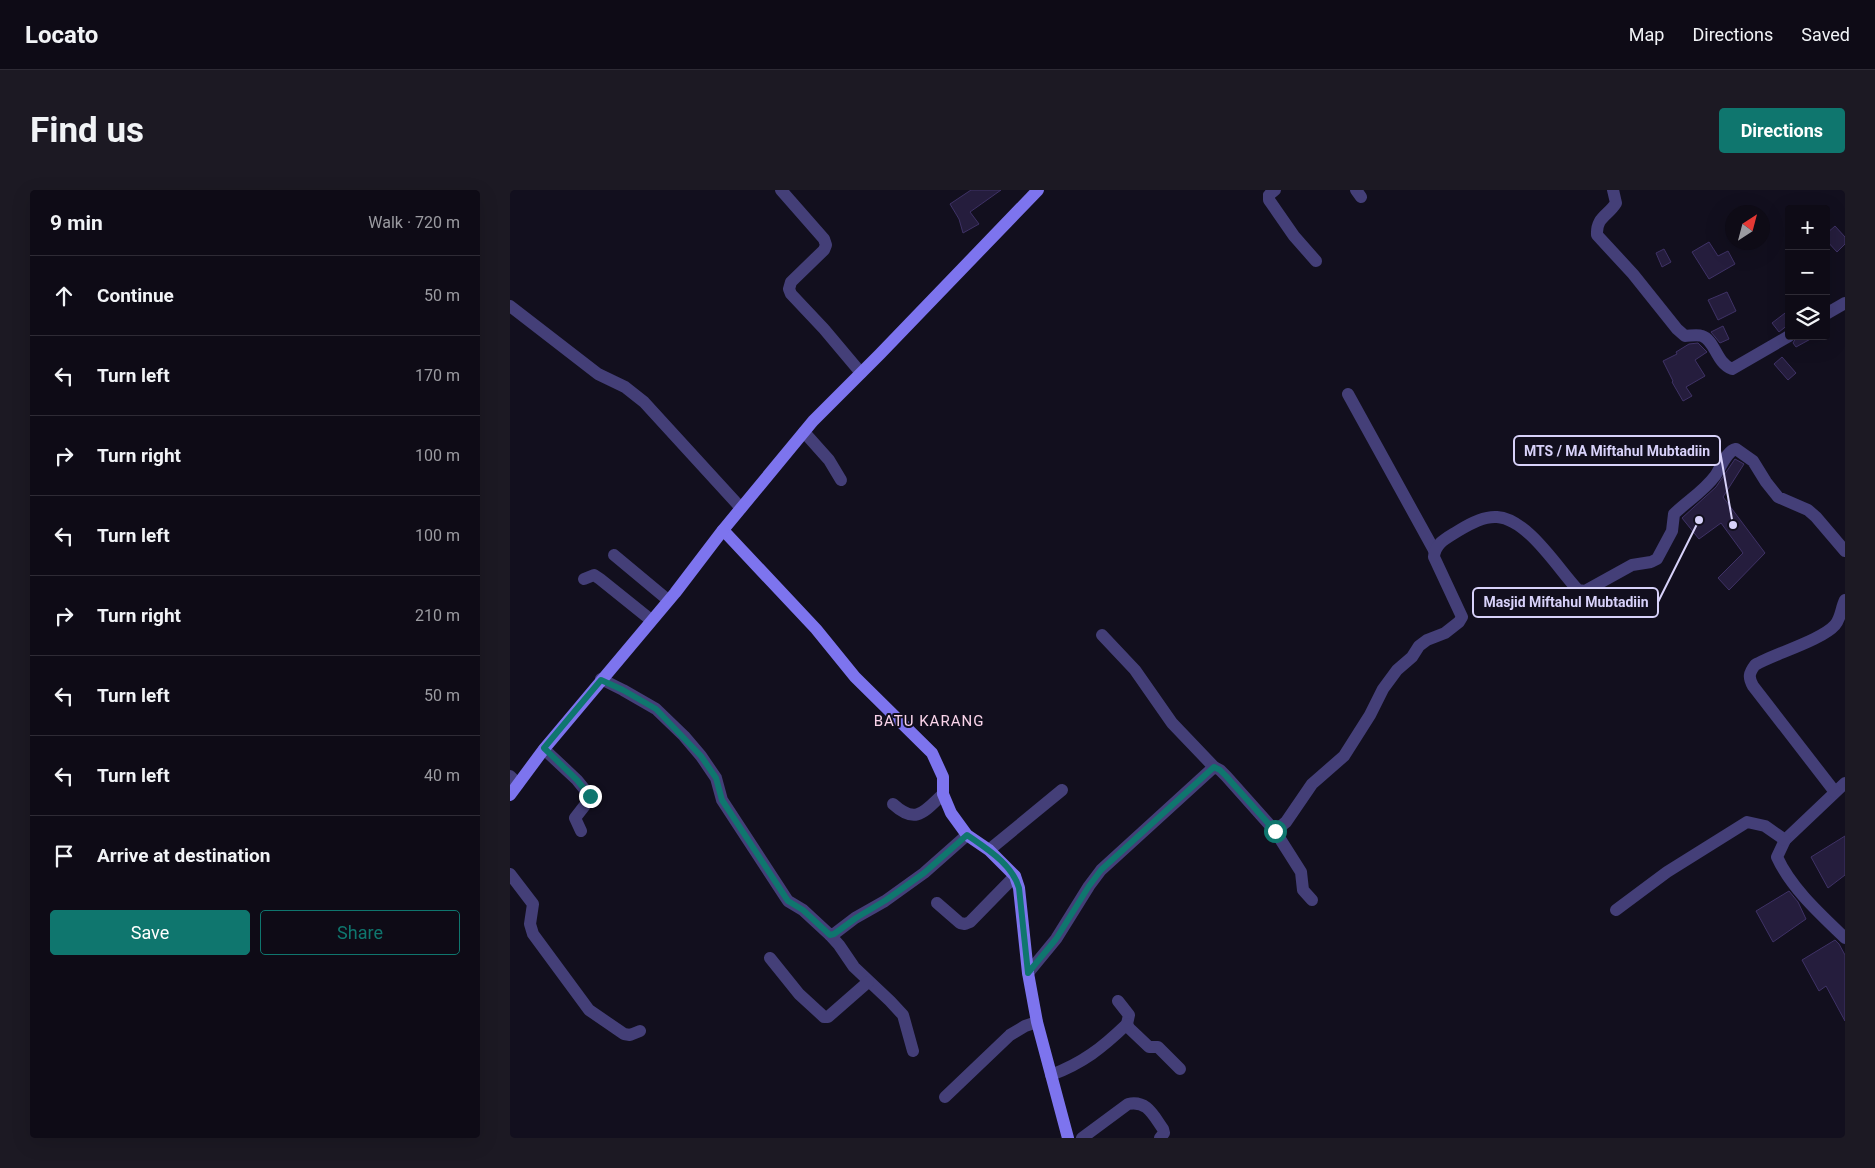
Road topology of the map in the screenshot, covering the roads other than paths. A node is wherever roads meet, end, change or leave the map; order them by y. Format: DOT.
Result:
graph roads {
  1 [pos="780,190"];
  2 [pos="1038,190"];
  3 [pos="1276,190"];
  4 [pos="1613,190"];
  5 [pos="1316,261"];
  6 [pos="1845,303"];
  7 [pos="510,306"];
  8 [pos="1830,312"];
  9 [pos="1785,338"];
  10 [pos="861,373"];
  11 [pos="1348,394"];
  12 [pos="804,432"];
  13 [pos="841,480"];
  14 [pos="741,508"];
  15 [pos="723,530"];
  16 [pos="1434,550"];
  17 [pos="1845,551"];
  18 [pos="614,555"];
  19 [pos="584,580"];
  20 [pos="668,600"];
  21 [pos="1845,600"];
  22 [pos="651,620"];
  23 [pos="1102,635"];
  24 [pos="601,680"];
  25 [pos="544,748"];
  26 [pos="1214,767"];
  27 [pos="514,780"];
  28 [pos="1845,783"];
  29 [pos="1062,790"];
  30 [pos="1835,792"];
  31 [pos="510,794"];
  32 [pos="943,794"];
  33 [pos="893,804"];
  34 [pos="580,831"];
  35 [pos="1275,831"];
  36 [pos="967,835"];
  37 [pos="1785,840"];
  38 [pos="988,850"];
  39 [pos="510,874"];
  40 [pos="1015,876"];
  41 [pos="1312,900"];
  42 [pos="937,903"];
  43 [pos="1616,910"];
  44 [pos="830,935"];
  45 [pos="1845,938"];
  46 [pos="770,958"];
  47 [pos="1028,973"];
  48 [pos="868,982"];
  49 [pos="1118,1001"];
  50 [pos="1037,1022"];
  51 [pos="1127,1024"];
  52 [pos="640,1031"];
  53 [pos="913,1051"];
  54 [pos="1180,1069"];
  55 [pos="1051,1075"];
  56 [pos="945,1097"];
  57 [pos="1068,1138"];
  58 [pos="1082,1138"];
  59 [pos="1160,1138"];
  1 -- 10 [label="street"];
  2 -- 10 [label="street"];
  3 -- 5 [label="street"];
  4 -- 9 [label="street"];
  6 -- 8 [label="street"];
  7 -- 14 [label="street"];
  10 -- 12 [label="street"];
  11 -- 16 [label="street"];
  12 -- 13 [label="street"];
  12 -- 14 [label="street"];
  14 -- 15 [label="street"];
  15 -- 20 [label="street"];
  15 -- 32 [label="street"];
  16 -- 17 [label="street"];
  16 -- 35 [label="street"];
  18 -- 20 [label="street"];
  19 -- 22 [label="street"];
  20 -- 22 [label="street"];
  21 -- 30 [label="street"];
  22 -- 24 [label="street"];
  23 -- 26 [label="street"];
  24 -- 25 [label="street"];
  24 -- 44 [label="street"];
  25 -- 27 [label="street"];
  25 -- 34 [label="street"];
  26 -- 35 [label="street"];
  26 -- 47 [label="street"];
  27 -- 31 [label="street"];
  28 -- 30 [label="street"];
  29 -- 38 [label="street"];
  30 -- 37 [label="street"];
  32 -- 33 [label="street"];
  32 -- 36 [label="street"];
  35 -- 41 [label="street"];
  36 -- 38 [label="street"];
  36 -- 44 [label="street"];
  37 -- 43 [label="street"];
  37 -- 45 [label="street"];
  38 -- 40 [label="street"];
  39 -- 52 [label="street"];
  40 -- 42 [label="street"];
  40 -- 47 [label="street"];
  44 -- 48 [label="street"];
  46 -- 48 [label="street"];
  47 -- 50 [label="street"];
  48 -- 53 [label="street"];
  49 -- 51 [label="street"];
  50 -- 55 [label="street"];
  50 -- 56 [label="street"];
  51 -- 54 [label="street"];
  51 -- 55 [label="street"];
  55 -- 57 [label="street"];
  58 -- 59 [label="street"];
}
